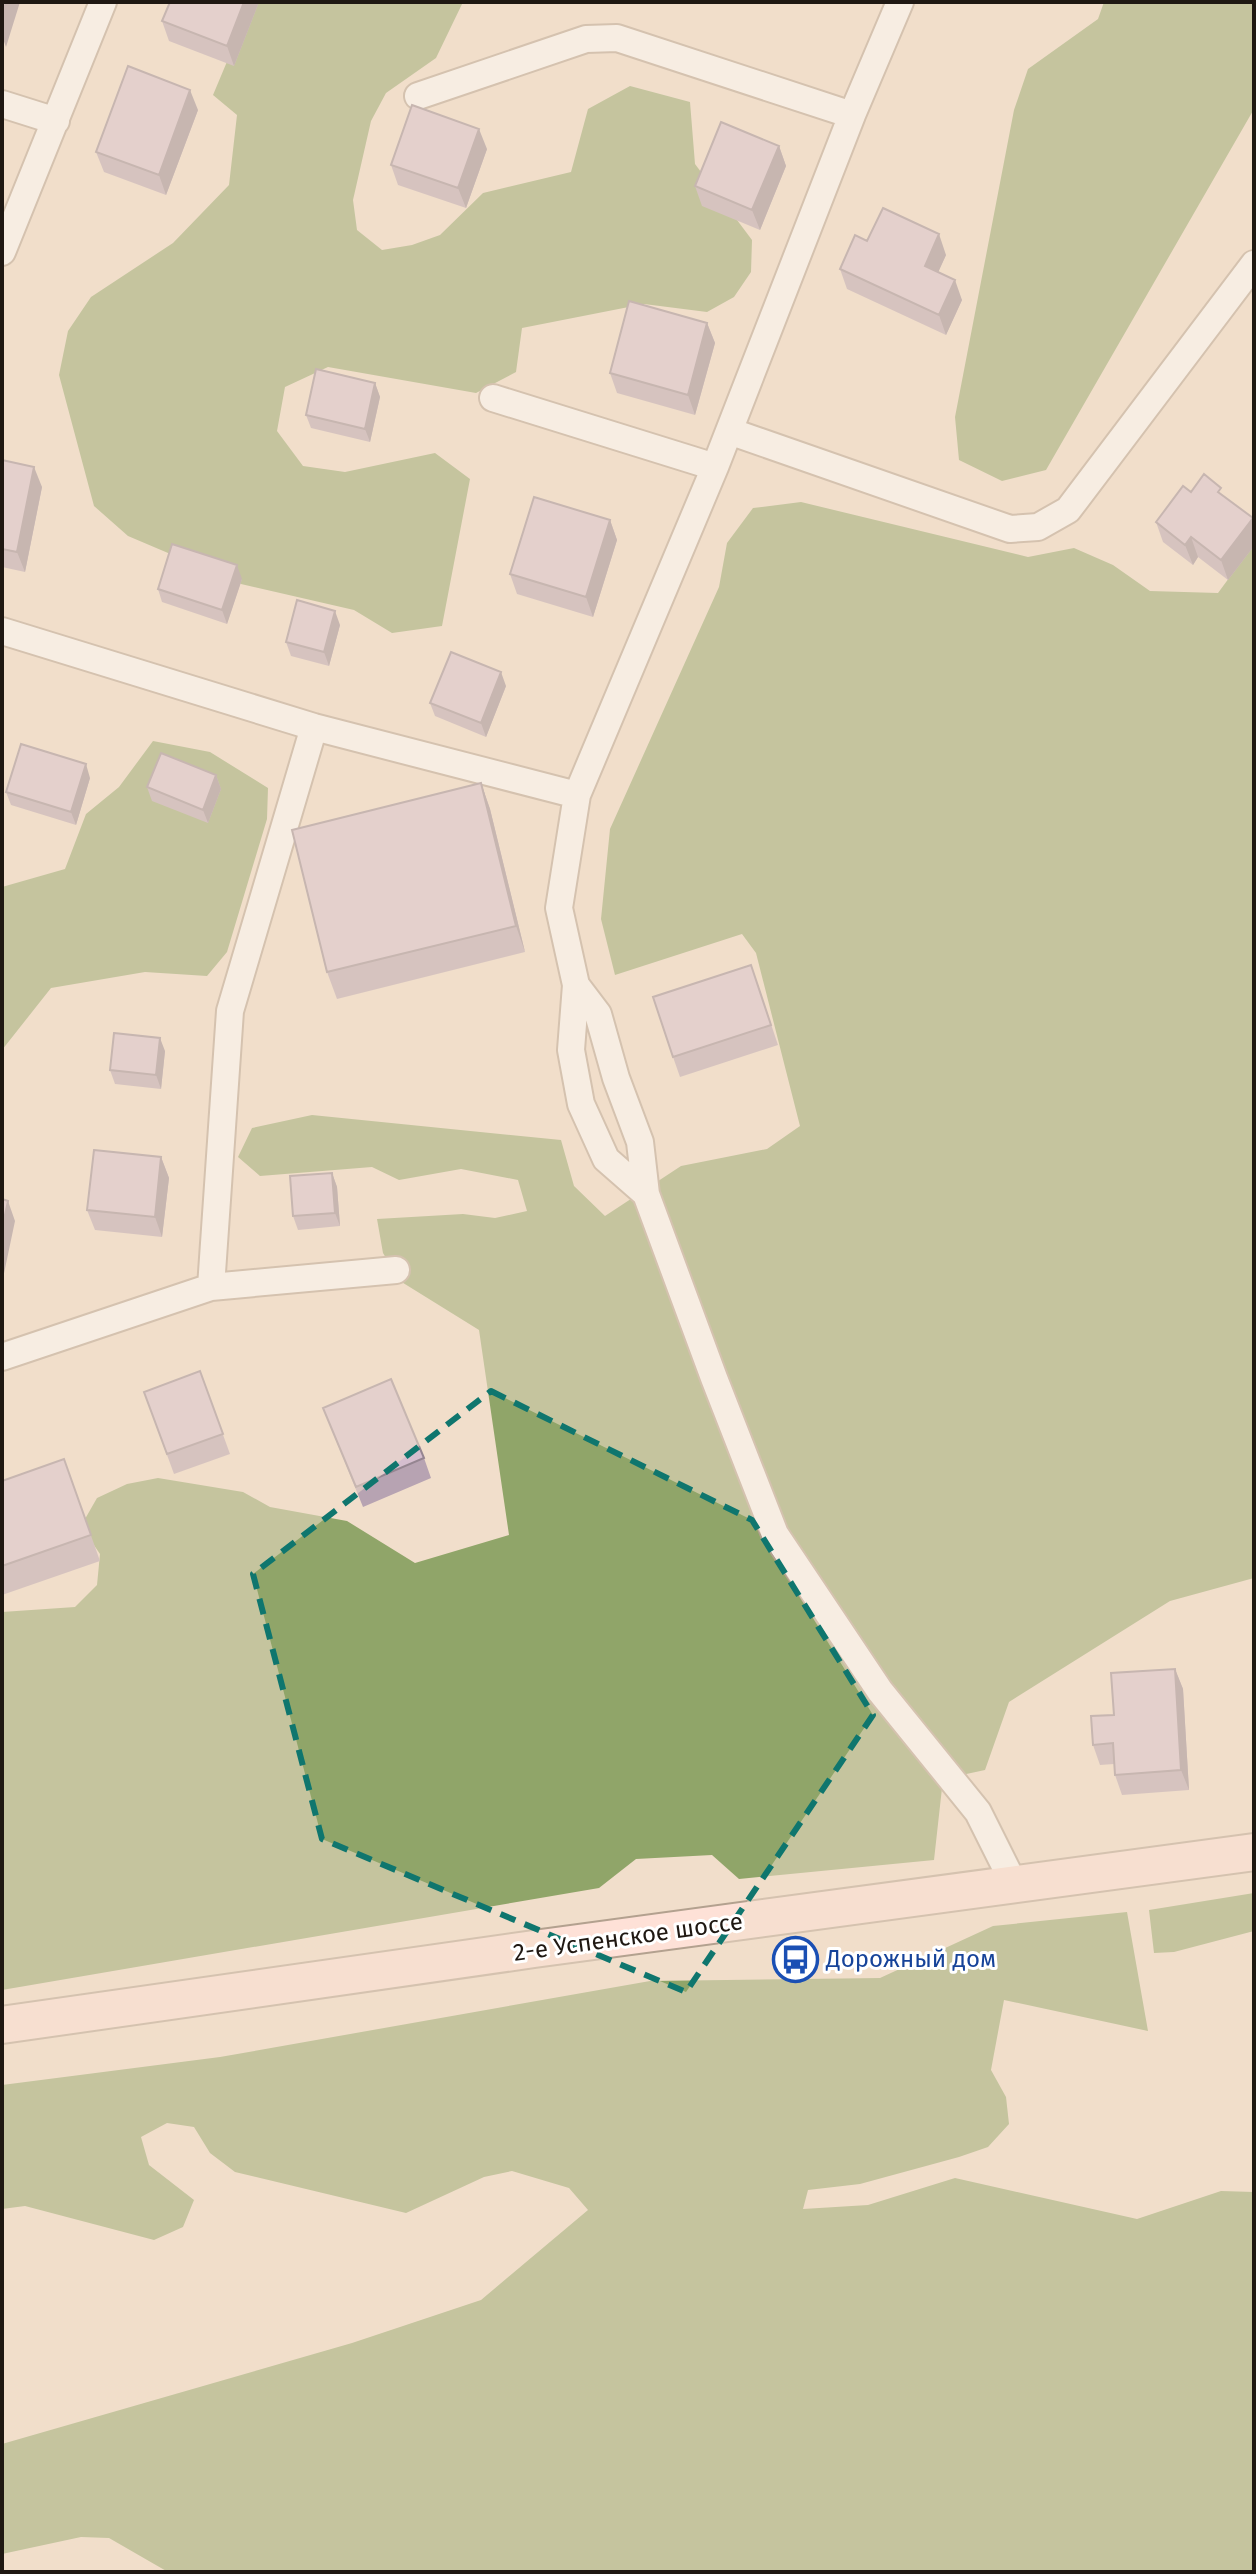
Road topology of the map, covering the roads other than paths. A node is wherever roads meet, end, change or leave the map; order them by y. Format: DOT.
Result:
graph roads {
  1 [pos="103,2"];
  2 [pos="900,2"];
  3 [pos="418,96"];
  4 [pos="2,104"];
  5 [pos="852,115"];
  6 [pos="56,121"];
  7 [pos="2,252"];
  8 [pos="1254,264"];
  9 [pos="493,398"];
  10 [pos="729,431"];
  11 [pos="715,467"];
  12 [pos="2,631"];
  13 [pos="314,727"];
  14 [pos="577,795"];
  15 [pos="576,985"];
  16 [pos="646,1194"];
  17 [pos="396,1270"];
  18 [pos="211,1287"];
  19 [pos="2,1357"];
  20 [pos="1254,1852"];
  21 [pos="1014,1884"];
  22 [pos="2,2025"];
  1 -- 6 [label="street"];
  2 -- 5 [label="street"];
  3 -- 5 [label="street"];
  4 -- 6 [label="street"];
  5 -- 10 [label="street"];
  6 -- 7 [label="street"];
  8 -- 10 [label="street"];
  9 -- 11 [label="street"];
  10 -- 11 [label="street"];
  11 -- 14 [label="street"];
  12 -- 13 [label="street"];
  13 -- 14 [label="street"];
  13 -- 18 [label="street"];
  14 -- 15 [label="street"];
  15 -- 16 [label="street"];
  15 -- 16 [label="street"];
  16 -- 21 [label="street"];
  17 -- 18 [label="street"];
  18 -- 19 [label="street"];
  20 -- 21 [label="main road, 2-е Успенское шоссе"];
  21 -- 22 [label="main road, 2-е Успенское шоссе"];
}
